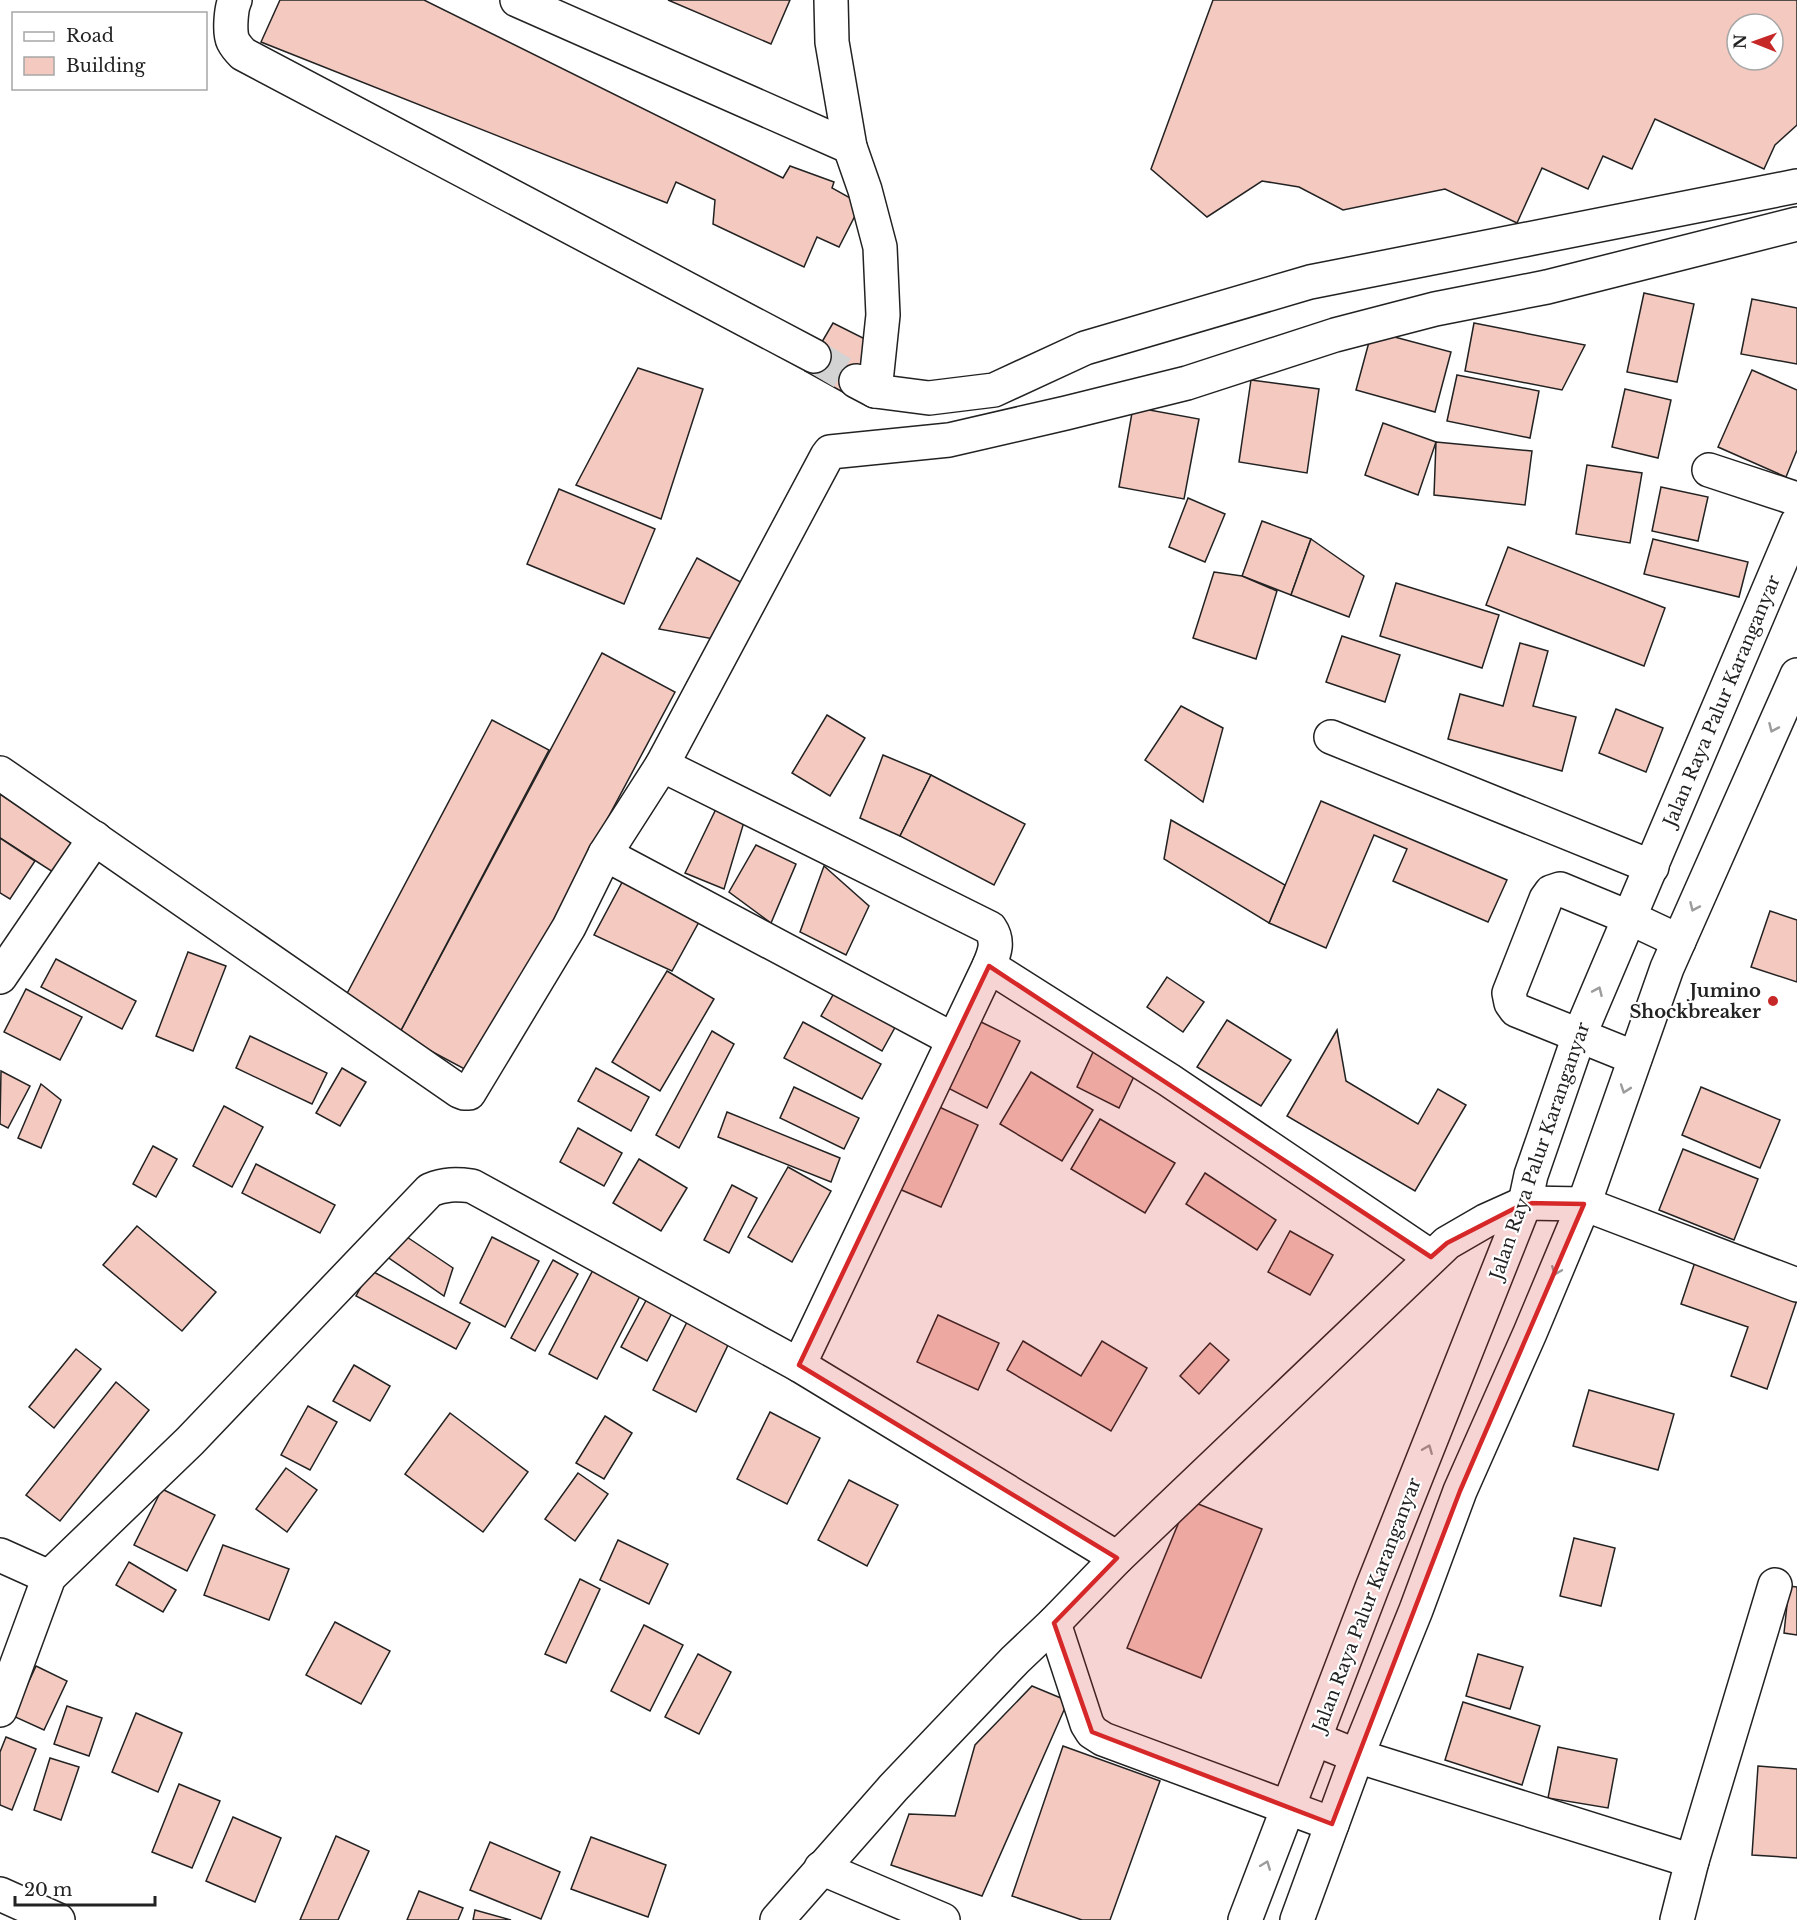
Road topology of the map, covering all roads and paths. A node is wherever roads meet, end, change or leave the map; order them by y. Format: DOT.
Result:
graph roads {
  1 [pos="235,0"];
  2 [pos="517,0"];
  3 [pos="831,0"];
  4 [pos="850,147"];
  5 [pos="1797,186"];
  6 [pos="1797,224"];
  7 [pos="814,356"];
  8 [pos="1709,470"];
  9 [pos="1797,499"];
  10 [pos="1797,523"];
  11 [pos="1797,675"];
  12 [pos="1331,737"];
  13 [pos="662,765"];
  14 [pos="0,773"];
  15 [pos="95,838"];
  16 [pos="605,854"];
  17 [pos="1652,867"];
  18 [pos="1630,918"];
  19 [pos="1679,941"];
  20 [pos="990,966"];
  21 [pos="0,977"];
  22 [pos="1579,1036"];
  23 [pos="954,1040"];
  24 [pos="1635,1058"];
  25 [pos="1525,1203"];
  26 [pos="1584,1204"];
  27 [pos="1431,1257"];
  28 [pos="1797,1285"];
  29 [pos="799,1365"];
  30 [pos="0,1555"];
  31 [pos="1117,1558"];
  32 [pos="50,1577"];
  33 [pos="1775,1585"];
  34 [pos="1054,1623"];
  35 [pos="0,1710"];
  36 [pos="1315,1739"];
  37 [pos="1357,1756"];
  38 [pos="1288,1807"];
  39 [pos="1332,1824"];
  40 [pos="1692,1861"];
  41 [pos="821,1868"];
  42 [pos="0,1894"];
  43 [pos="58,1920"];
  44 [pos="777,1920"];
  45 [pos="943,1920"];
  46 [pos="1245,1920"];
  47 [pos="1297,1920"];
  48 [pos="1677,1920"];
  1 -- 7 [label="street"];
  2 -- 4 [label="street"];
  3 -- 4 [label="street"];
  4 -- 5 [label="street"];
  6 -- 13 [label="street"];
  8 -- 9 [label="street"];
  10 -- 17 [label="street, Jalan Raya Palur Karanganyar"];
  11 -- 19 [label="street, one-way"];
  12 -- 17 [label="street"];
  13 -- 16 [label="street"];
  13 -- 20 [label="street"];
  14 -- 15 [label="street"];
  15 -- 16 [label="street"];
  15 -- 21 [label="street"];
  16 -- 23 [label="street"];
  17 -- 18 [label="street, Jalan Raya Palur Karanganyar"];
  18 -- 19 [label="street"];
  22 -- 18 [label="street, Jalan Raya Palur Karanganyar, one-way"];
  18 -- 22 [label="street"];
  19 -- 24 [label="street"];
  20 -- 23 [label="street"];
  20 -- 27 [label="street"];
  22 -- 24 [label="street"];
  22 -- 25 [label="street, Jalan Raya Palur Karanganyar"];
  23 -- 29 [label="street"];
  24 -- 26 [label="street, one-way"];
  25 -- 26 [label="street"];
  25 -- 27 [label="street"];
  36 -- 25 [label="street, Jalan Raya Palur Karanganyar, one-way"];
  26 -- 28 [label="street"];
  26 -- 37 [label="street, one-way"];
  27 -- 31 [label="street"];
  29 -- 31 [label="street"];
  29 -- 32 [label="street"];
  30 -- 32 [label="street"];
  31 -- 34 [label="street"];
  32 -- 35 [label="street"];
  33 -- 40 [label="street"];
  34 -- 38 [label="street"];
  34 -- 41 [label="street"];
  36 -- 37 [label="street"];
  36 -- 38 [label="street, Jalan Raya Palur Karanganyar"];
  37 -- 39 [label="street"];
  37 -- 40 [label="street"];
  38 -- 39 [label="street"];
  46 -- 38 [label="street, Jalan Raya Palur Karanganyar, one-way"];
  39 -- 47 [label="street"];
  40 -- 48 [label="street"];
  41 -- 44 [label="street"];
  41 -- 45 [label="street"];
  42 -- 43 [label="street"];
}
